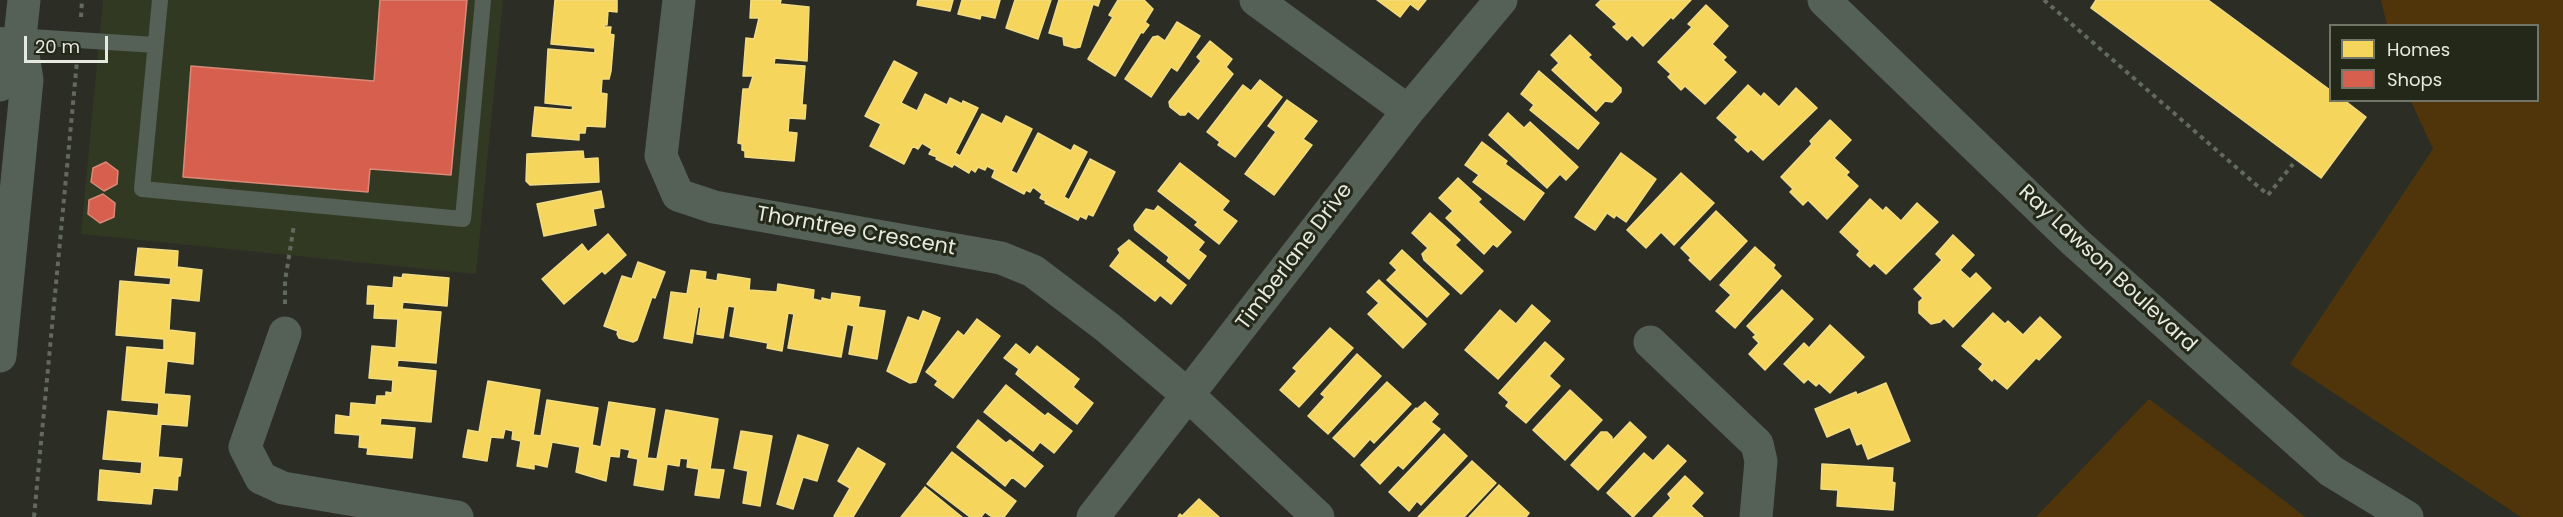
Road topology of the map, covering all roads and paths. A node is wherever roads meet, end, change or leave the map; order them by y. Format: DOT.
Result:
graph roads {
  1 [pos="24,0"];
  2 [pos="82,0"];
  3 [pos="160,0"];
  4 [pos="483,0"];
  5 [pos="679,0"];
  6 [pos="1256,0"];
  7 [pos="1501,0"];
  8 [pos="1824,0"];
  9 [pos="2044,0"];
  10 [pos="2053,0"];
  11 [pos="2049,5"];
  12 [pos="10,36"];
  13 [pos="79,41"];
  14 [pos="155,45"];
  15 [pos="0,85"];
  16 [pos="1408,111"];
  17 [pos="2293,164"];
  18 [pos="297,204"];
  19 [pos="285,333"];
  20 [pos="1650,342"];
  21 [pos="0,356"];
  22 [pos="1189,396"];
  23 [pos="34,517"];
  24 [pos="457,517"];
  25 [pos="1093,517"];
  26 [pos="1318,517"];
  27 [pos="1756,517"];
  28 [pos="2407,517"];
  1 -- 12 [label="street"];
  2 -- 13 [label="path"];
  3 -- 14 [label="lane"];
  4 -- 18 [label="lane"];
  5 -- 22 [label="street, Thorntree Crescent"];
  6 -- 16 [label="street"];
  7 -- 16 [label="street, Timberlane Drive"];
  8 -- 28 [label="street, Ray Lawson Boulevard"];
  9 -- 11 [label="path"];
  10 -- 11 [label="path"];
  11 -- 17 [label="path"];
  12 -- 13 [label="lane"];
  12 -- 15 [label="street"];
  12 -- 21 [label="street"];
  13 -- 14 [label="lane"];
  13 -- 23 [label="path"];
  14 -- 18 [label="lane"];
  16 -- 22 [label="street, Timberlane Drive"];
  18 -- 19 [label="path"];
  19 -- 24 [label="street"];
  20 -- 27 [label="street"];
  22 -- 25 [label="street, Timberlane Drive"];
  22 -- 26 [label="street, Thorntree Crescent"];
}
